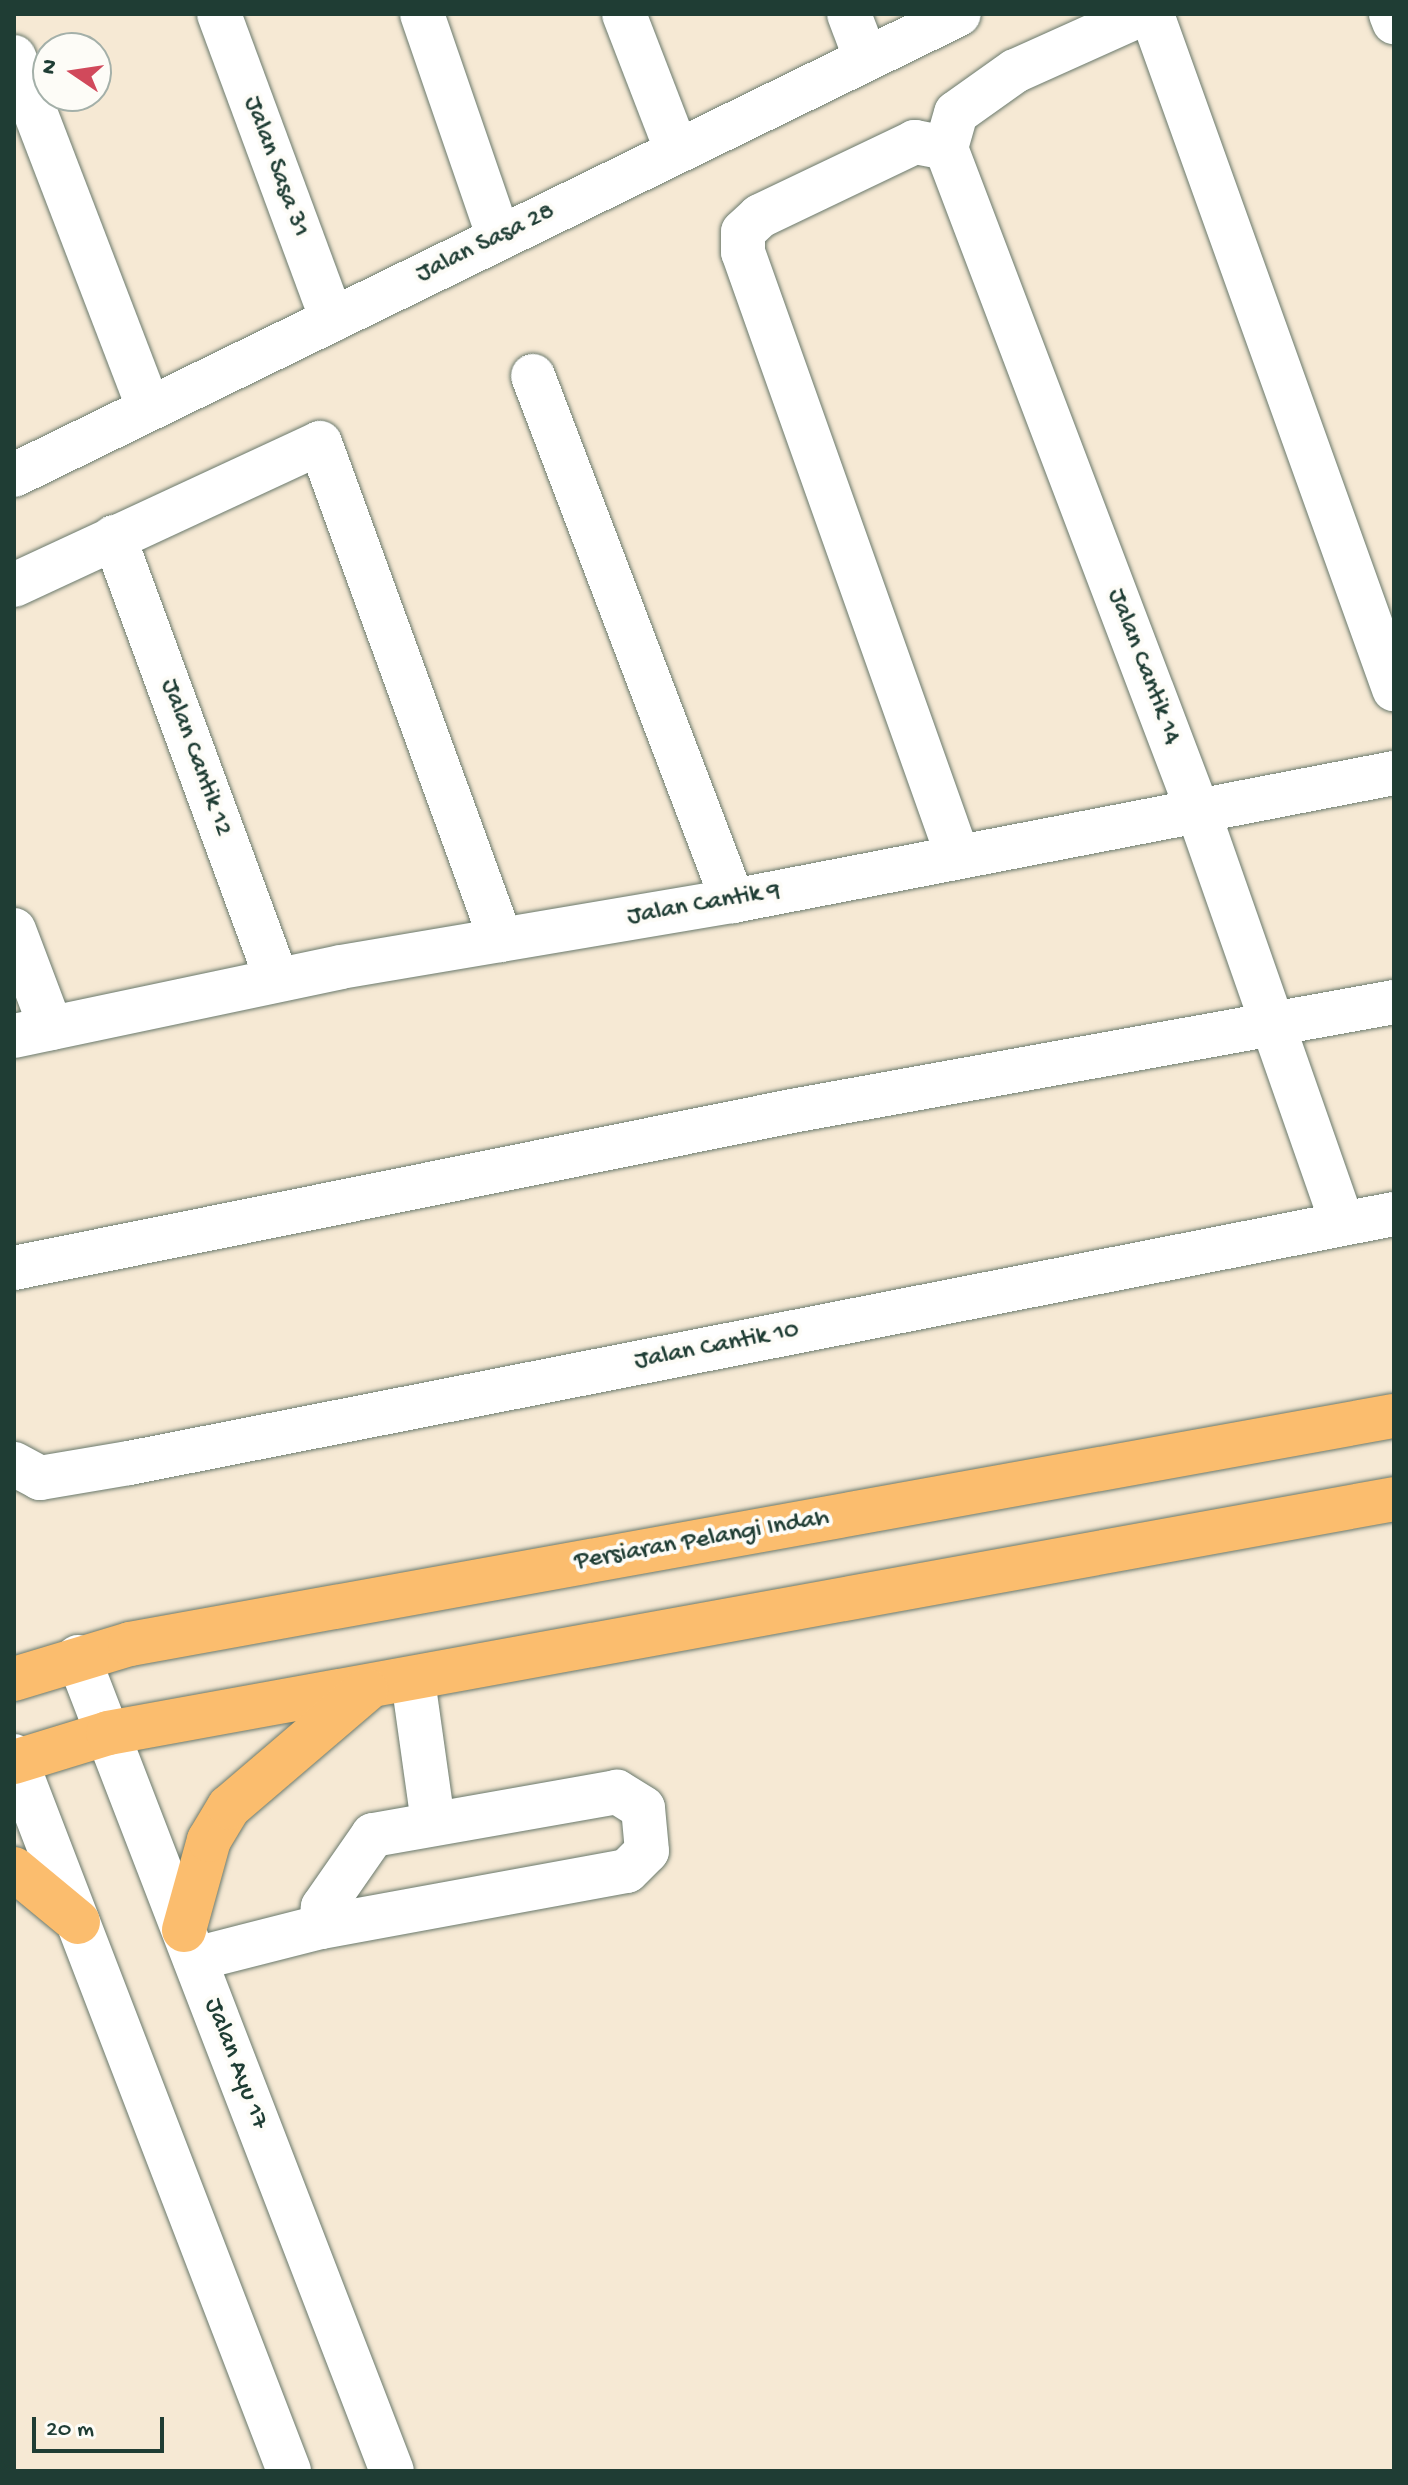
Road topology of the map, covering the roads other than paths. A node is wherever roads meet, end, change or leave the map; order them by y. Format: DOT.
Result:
graph roads {
  1 [pos="219,14"];
  2 [pos="422,14"];
  3 [pos="624,14"];
  4 [pos="849,14"];
  5 [pos="959,14"];
  6 [pos="1143,14"];
  7 [pos="1391,14"];
  8 [pos="1394,22"];
  9 [pos="14,57"];
  10 [pos="866,59"];
  11 [pos="951,131"];
  12 [pos="677,151"];
  13 [pos="499,238"];
  14 [pos="332,320"];
  15 [pos="533,376"];
  16 [pos="149,408"];
  17 [pos="14,475"];
  18 [pos="114,537"];
  19 [pos="14,585"];
  20 [pos="1394,689"];
  21 [pos="1394,773"];
  22 [pos="1199,814"];
  23 [pos="958,857"];
  24 [pos="733,901"];
  25 [pos="14,930"];
  26 [pos="501,940"];
  27 [pos="277,980"];
  28 [pos="1394,1002"];
  29 [pos="1273,1026"];
  30 [pos="32,1032"];
  31 [pos="1394,1214"];
  32 [pos="1342,1223"];
  33 [pos="14,1268"];
  34 [pos="1394,1416"];
  35 [pos="27,1471"];
  36 [pos="1394,1499"];
  37 [pos="78,1657"];
  38 [pos="14,1679"];
  39 [pos="413,1680"];
  40 [pos="366,1690"];
  41 [pos="108,1733"];
  42 [pos="15,1760"];
  43 [pos="433,1822"];
  44 [pos="14,1869"];
  45 [pos="78,1922"];
  46 [pos="321,1927"];
  47 [pos="189,1944"];
  48 [pos="289,2471"];
  49 [pos="392,2471"];
  1 -- 14 [label="street, Jalan Sasa 31"];
  2 -- 13 [label="street"];
  3 -- 12 [label="street"];
  4 -- 10 [label="street"];
  5 -- 10 [label="street, Jalan Sasa 28"];
  6 -- 11 [label="street"];
  6 -- 20 [label="street"];
  7 -- 8 [label="street"];
  9 -- 16 [label="street"];
  10 -- 12 [label="street, Jalan Sasa 28"];
  11 -- 22 [label="street, Jalan Cantik 14"];
  11 -- 23 [label="street"];
  12 -- 13 [label="street, Jalan Sasa 28"];
  13 -- 14 [label="street, Jalan Sasa 28"];
  14 -- 16 [label="street, Jalan Sasa 28"];
  15 -- 24 [label="street"];
  16 -- 17 [label="street, Jalan Sasa 28"];
  18 -- 19 [label="street"];
  18 -- 26 [label="street"];
  18 -- 27 [label="street, Jalan Cantik 12"];
  21 -- 22 [label="street, Jalan Cantik 9"];
  22 -- 23 [label="street, Jalan Cantik 9"];
  22 -- 29 [label="street, Jalan Cantik 14"];
  23 -- 24 [label="street, Jalan Cantik 9"];
  24 -- 26 [label="street, Jalan Cantik 9"];
  25 -- 30 [label="street"];
  26 -- 27 [label="street, Jalan Cantik 9"];
  27 -- 30 [label="street, Jalan Cantik 9"];
  28 -- 29 [label="street"];
  29 -- 32 [label="street, Jalan Cantik 14"];
  29 -- 33 [label="street"];
  31 -- 32 [label="street, Jalan Cantik 10"];
  32 -- 35 [label="street, Jalan Cantik 10"];
  34 -- 37 [label="main road, Persiaran Pelangi Indah"];
  36 -- 39 [label="main road"];
  37 -- 38 [label="main road, Persiaran Pelangi Indah"];
  37 -- 41 [label="street, Jalan Ayu 17"];
  39 -- 40 [label="main road"];
  39 -- 43 [label="street"];
  40 -- 41 [label="main road"];
  40 -- 47 [label="main road"];
  41 -- 42 [label="main road"];
  41 -- 47 [label="street, Jalan Ayu 17"];
  42 -- 45 [label="street"];
  43 -- 46 [label="street"];
  43 -- 46 [label="street"];
  44 -- 45 [label="main road"];
  45 -- 48 [label="street"];
  46 -- 47 [label="street"];
  47 -- 49 [label="street, Jalan Ayu 17"];
}
